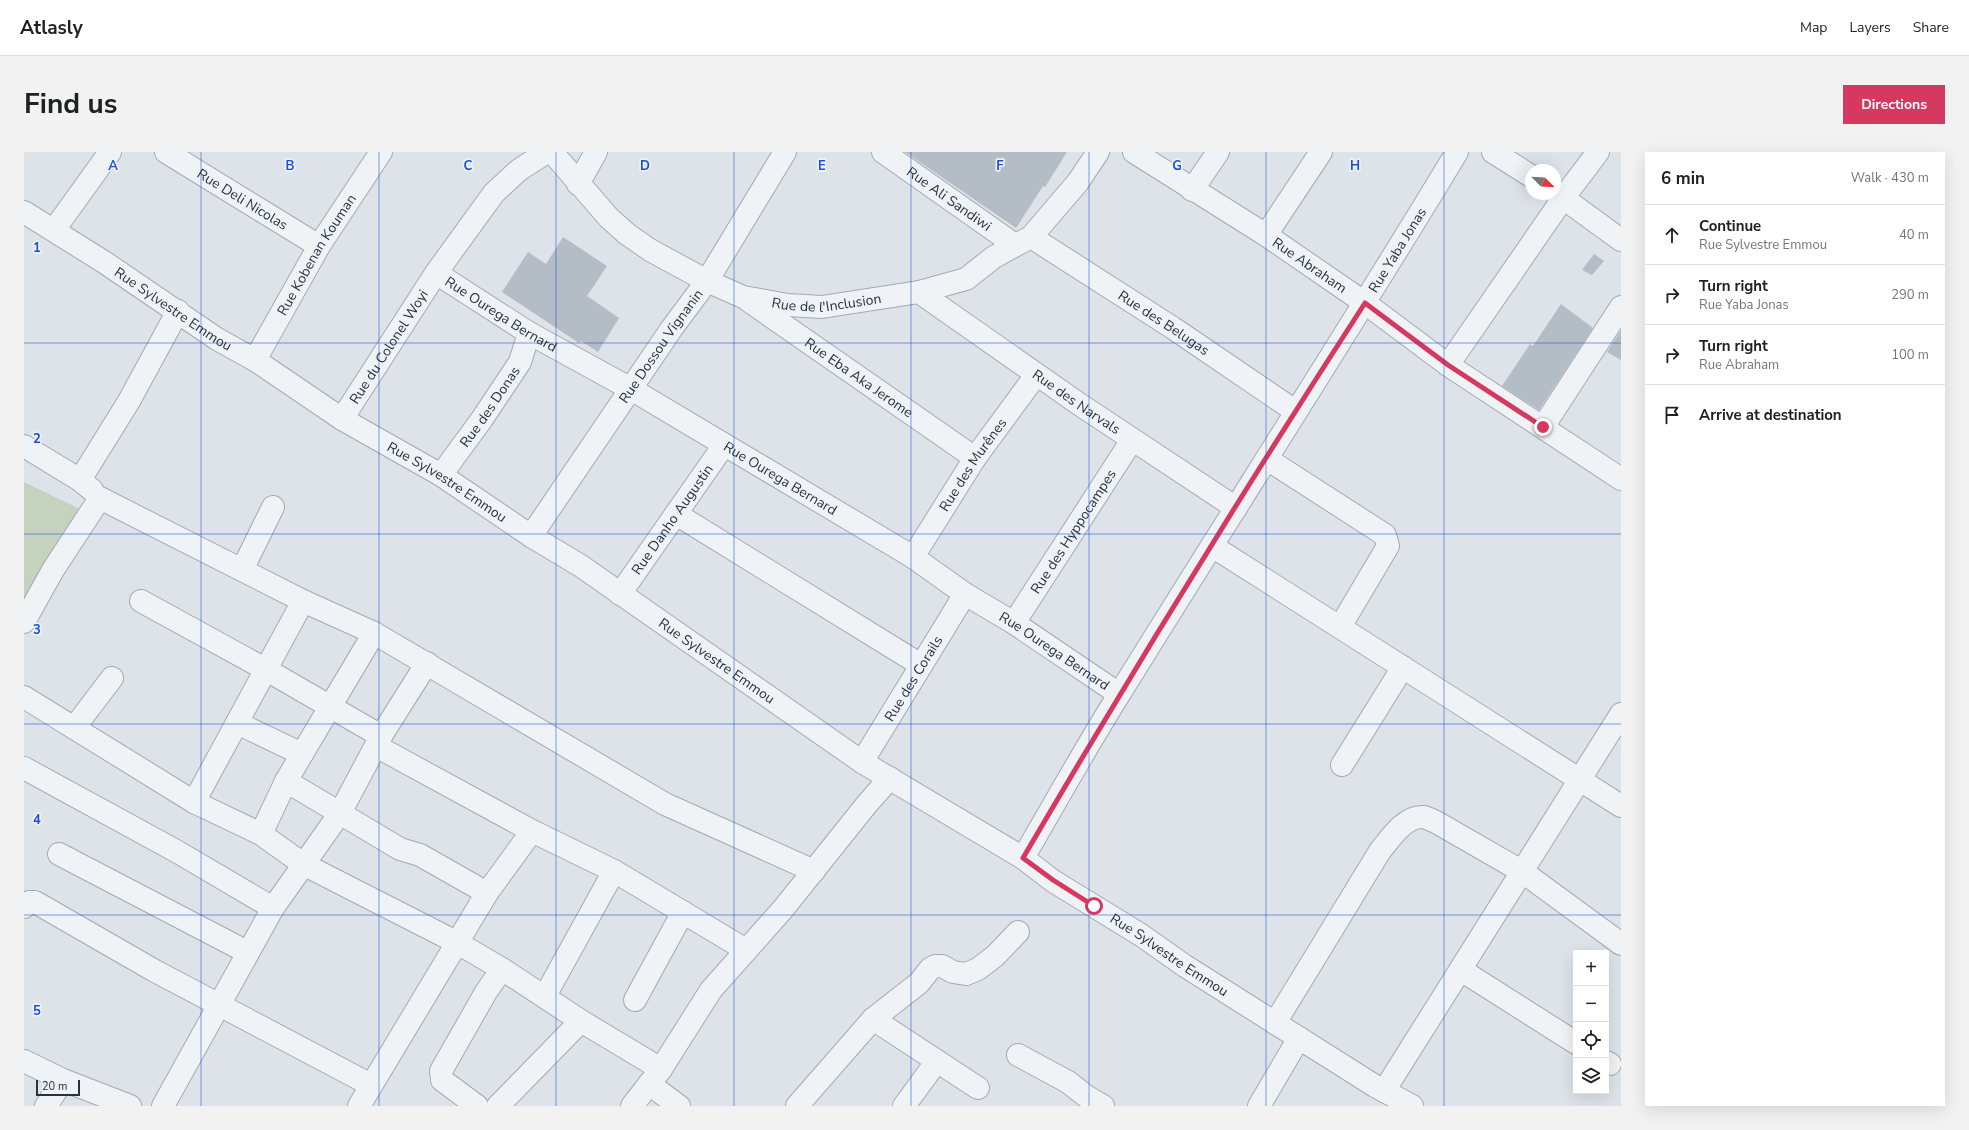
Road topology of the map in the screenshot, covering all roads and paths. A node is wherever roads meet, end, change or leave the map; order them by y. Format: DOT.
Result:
graph roads {
  1 [pos="110,152"];
  2 [pos="166,152"];
  3 [pos="381,152"];
  4 [pos="547,152"];
  5 [pos="552,152"];
  6 [pos="596,152"];
  7 [pos="785,152"];
  8 [pos="883,152"];
  9 [pos="1098,152"];
  10 [pos="1134,152"];
  11 [pos="1218,152"];
  12 [pos="1322,152"];
  13 [pos="1457,152"];
  14 [pos="1493,152"];
  15 [pos="1598,152"];
  16 [pos="1525,172"];
  17 [pos="578,184"];
  18 [pos="1192,190"];
  19 [pos="1561,193"];
  20 [pos="1561,196"];
  21 [pos="1556,200"];
  22 [pos="24,212"];
  23 [pos="54,230"];
  24 [pos="1266,235"];
  25 [pos="1621,240"];
  26 [pos="1023,241"];
  27 [pos="319,246"];
  28 [pos="436,273"];
  29 [pos="707,281"];
  30 [pos="919,292"];
  31 [pos="743,297"];
  32 [pos="1365,303"];
  33 [pos="1621,307"];
  34 [pos="178,311"];
  35 [pos="529,333"];
  36 [pos="255,360"];
  37 [pos="1448,365"];
  38 [pos="1036,375"];
  39 [pos="631,389"];
  40 [pos="1295,411"];
  41 [pos="342,419"];
  42 [pos="1543,427"];
  43 [pos="1132,440"];
  44 [pos="724,445"];
  45 [pos="24,446"];
  46 [pos="975,458"];
  47 [pos="1267,459"];
  48 [pos="441,476"];
  49 [pos="1621,479"];
  50 [pos="80,480"];
  51 [pos="100,498"];
  52 [pos="273,508"];
  53 [pos="1236,508"];
  54 [pos="676,514"];
  55 [pos="531,536"];
  56 [pos="1212,546"];
  57 [pos="913,557"];
  58 [pos="242,570"];
  59 [pos="620,594"];
  60 [pos="965,594"];
  61 [pos="141,601"];
  62 [pos="303,601"];
  63 [pos="24,622"];
  64 [pos="1014,623"];
  65 [pos="1340,627"];
  66 [pos="374,633"];
  67 [pos="427,663"];
  68 [pos="921,666"];
  69 [pos="1403,667"];
  70 [pos="265,670"];
  71 [pos="112,678"];
  72 [pos="1119,694"];
  73 [pos="24,697"];
  74 [pos="331,709"];
  75 [pos="1621,714"];
  76 [pos="237,723"];
  77 [pos="74,728"];
  78 [pos="378,741"];
  79 [pos="302,754"];
  80 [pos="862,762"];
  81 [pos="1342,764"];
  82 [pos="24,768"];
  83 [pos="890,778"];
  84 [pos="1580,778"];
  85 [pos="286,781"];
  86 [pos="194,802"];
  87 [pos="1621,806"];
  88 [pos="340,813"];
  89 [pos="532,831"];
  90 [pos="261,834"];
  91 [pos="59,854"];
  92 [pos="1023,858"];
  93 [pos="303,864"];
  94 [pos="614,871"];
  95 [pos="814,871"];
  96 [pos="1523,872"];
  97 [pos="487,893"];
  98 [pos="26,901"];
  99 [pos="273,908"];
  100 [pos="684,912"];
  101 [pos="1018,932"];
  102 [pos="456,942"];
  103 [pos="1621,944"];
  104 [pos="746,950"];
  105 [pos="247,952"];
  106 [pos="502,968"];
  107 [pos="1461,970"];
  108 [pos="545,996"];
  109 [pos="635,1000"];
  110 [pos="220,1004"];
  111 [pos="873,1019"];
  112 [pos="581,1021"];
  113 [pos="1275,1023"];
  114 [pos="1299,1038"];
  115 [pos="1573,1041"];
  116 [pos="1018,1055"];
  117 [pos="24,1060"];
  118 [pos="937,1061"];
  119 [pos="655,1076"];
  120 [pos="63,1080"];
  121 [pos="371,1085"];
  122 [pos="978,1088"];
  123 [pos="1384,1091"];
  124 [pos="1089,1103"];
  125 [pos="46,1106"];
  126 [pos="130,1106"];
  127 [pos="163,1106"];
  128 [pos="359,1106"];
  129 [pos="477,1106"];
  130 [pos="498,1106"];
  131 [pos="632,1106"];
  132 [pos="679,1106"];
  133 [pos="797,1106"];
  134 [pos="904,1106"];
  135 [pos="1259,1106"];
  136 [pos="1412,1106"];
  1 -- 23 [label="street"];
  2 -- 27 [label="street, Rue Deli Nicolas"];
  3 -- 27 [label="street, Rue Kobenan Kouman"];
  4 -- 28 [label="street, Rue du Colonel Woyi"];
  5 -- 17 [label="street, Rue de l'Inclusion"];
  6 -- 17 [label="street"];
  7 -- 29 [label="street, Rue Dossou Vignanin"];
  8 -- 26 [label="street, Rue Ali Sandiwi"];
  9 -- 26 [label="street, Rue de l'Inclusion"];
  10 -- 18 [label="street, Rue Abraham"];
  11 -- 18 [label="street"];
  12 -- 24 [label="street"];
  13 -- 32 [label="street, Rue Yaba Jonas"];
  14 -- 16 [label="street"];
  15 -- 19 [label="street"];
  17 -- 29 [label="street, Rue de l'Inclusion"];
  18 -- 24 [label="street, Rue Abraham"];
  20 -- 25 [label="street"];
  21 -- 37 [label="street"];
  22 -- 23 [label="street, Rue Sylvestre Emmou"];
  23 -- 34 [label="street, Rue Sylvestre Emmou"];
  24 -- 32 [label="street, Rue Abraham"];
  26 -- 30 [label="street, Rue de l'Inclusion"];
  26 -- 40 [label="street, Rue des Belugas"];
  27 -- 36 [label="street, Rue Kobenan Kouman"];
  28 -- 35 [label="street, Rue Ourega Bernard"];
  28 -- 41 [label="street, Rue du Colonel Woyi"];
  29 -- 31 [label="street, Rue de l'Inclusion"];
  29 -- 39 [label="street, Rue Dossou Vignanin"];
  30 -- 31 [label="street, Rue de l'Inclusion"];
  30 -- 38 [label="street, Rue des Narvals"];
  31 -- 46 [label="street, Rue Eba Aka Jerome"];
  32 -- 37 [label="street, Rue Abraham"];
  32 -- 40 [label="street, Rue Yaba Jonas"];
  33 -- 42 [label="street"];
  34 -- 36 [label="street, Rue Sylvestre Emmou"];
  34 -- 50 [label="street"];
  35 -- 39 [label="street, Rue Ourega Bernard"];
  35 -- 48 [label="street, Rue des Donas"];
  36 -- 41 [label="street, Rue Sylvestre Emmou"];
  37 -- 42 [label="street, Rue Abraham"];
  38 -- 43 [label="street, Rue des Narvals"];
  38 -- 46 [label="street, Rue des Murênes"];
  39 -- 44 [label="street, Rue Ourega Bernard"];
  39 -- 55 [label="street, Rue Dossou Vignanin"];
  40 -- 47 [label="street, Rue Yaba Jonas"];
  41 -- 48 [label="street, Rue Sylvestre Emmou"];
  42 -- 49 [label="street, Rue Abraham"];
  43 -- 53 [label="street, Rue des Narvals"];
  43 -- 64 [label="street, Rue des Hyppocampes"];
  44 -- 54 [label="street, Rue Danho Augustin"];
  44 -- 57 [label="street, Rue Ourega Bernard"];
  45 -- 50 [label="street"];
  46 -- 57 [label="street, Rue des Murênes"];
  47 -- 53 [label="street, Rue Yaba Jonas"];
  47 -- 65 [label="street"];
  48 -- 55 [label="street, Rue Sylvestre Emmou"];
  50 -- 51 [label="street"];
  51 -- 58 [label="street"];
  51 -- 63 [label="street"];
  52 -- 58 [label="street"];
  53 -- 56 [label="street, Rue Yaba Jonas"];
  54 -- 59 [label="street, Rue Danho Augustin"];
  54 -- 68 [label="street"];
  55 -- 59 [label="street, Rue Sylvestre Emmou"];
  56 -- 65 [label="street"];
  56 -- 72 [label="street, Rue Yaba Jonas"];
  57 -- 60 [label="street, Rue Ourega Bernard"];
  58 -- 62 [label="street"];
  59 -- 80 [label="street, Rue Sylvestre Emmou"];
  60 -- 64 [label="street, Rue Ourega Bernard"];
  60 -- 68 [label="street, Rue des Corails"];
  61 -- 70 [label="street"];
  62 -- 66 [label="street"];
  62 -- 70 [label="street"];
  64 -- 72 [label="street, Rue Ourega Bernard"];
  65 -- 69 [label="street"];
  66 -- 67 [label="street"];
  66 -- 74 [label="street"];
  67 -- 78 [label="street"];
  67 -- 95 [label="street"];
  68 -- 80 [label="street, Rue des Corails"];
  69 -- 81 [label="street"];
  69 -- 84 [label="street"];
  70 -- 74 [label="street"];
  70 -- 76 [label="street"];
  71 -- 77 [label="street"];
  72 -- 92 [label="street, Rue Yaba Jonas"];
  73 -- 77 [label="street"];
  74 -- 78 [label="street"];
  74 -- 79 [label="street"];
  75 -- 84 [label="street"];
  76 -- 79 [label="street"];
  76 -- 86 [label="street"];
  77 -- 86 [label="street"];
  78 -- 88 [label="street"];
  78 -- 89 [label="street"];
  79 -- 85 [label="street"];
  80 -- 83 [label="street, Rue Sylvestre Emmou"];
  82 -- 99 [label="street"];
  83 -- 92 [label="street, Rue Sylvestre Emmou"];
  83 -- 95 [label="street"];
  84 -- 87 [label="street"];
  84 -- 96 [label="street"];
  85 -- 88 [label="street"];
  85 -- 90 [label="street"];
  86 -- 90 [label="street"];
  88 -- 93 [label="street"];
  88 -- 97 [label="street"];
  89 -- 94 [label="street"];
  89 -- 97 [label="street"];
  90 -- 93 [label="street"];
  91 -- 105 [label="street"];
  92 -- 113 [label="street, Rue Sylvestre Emmou"];
  93 -- 99 [label="street"];
  93 -- 102 [label="street"];
  94 -- 100 [label="street"];
  94 -- 108 [label="street"];
  95 -- 104 [label="street"];
  96 -- 103 [label="street"];
  96 -- 107 [label="street"];
  96 -- 113 [label="street"];
  97 -- 102 [label="street"];
  98 -- 110 [label="street"];
  99 -- 105 [label="street"];
  100 -- 104 [label="street"];
  100 -- 109 [label="street"];
  101 -- 111 [label="street"];
  102 -- 106 [label="street"];
  102 -- 121 [label="street"];
  104 -- 119 [label="street"];
  105 -- 110 [label="street"];
  106 -- 108 [label="street"];
  106 -- 129 [label="street"];
  107 -- 115 [label="street"];
  107 -- 123 [label="street"];
  108 -- 112 [label="street"];
  110 -- 121 [label="street"];
  110 -- 127 [label="street"];
  111 -- 118 [label="street"];
  111 -- 133 [label="street"];
  112 -- 119 [label="street"];
  112 -- 130 [label="street"];
  113 -- 114 [label="street, Rue Sylvestre Emmou"];
  114 -- 123 [label="street, Rue Sylvestre Emmou"];
  114 -- 135 [label="street"];
  116 -- 124 [label="street"];
  117 -- 120 [label="street"];
  118 -- 122 [label="street"];
  118 -- 134 [label="street"];
  119 -- 131 [label="street"];
  119 -- 132 [label="street"];
  120 -- 125 [label="street"];
  120 -- 126 [label="street"];
  121 -- 128 [label="street"];
  123 -- 136 [label="street, Rue Sylvestre Emmou"];
}
